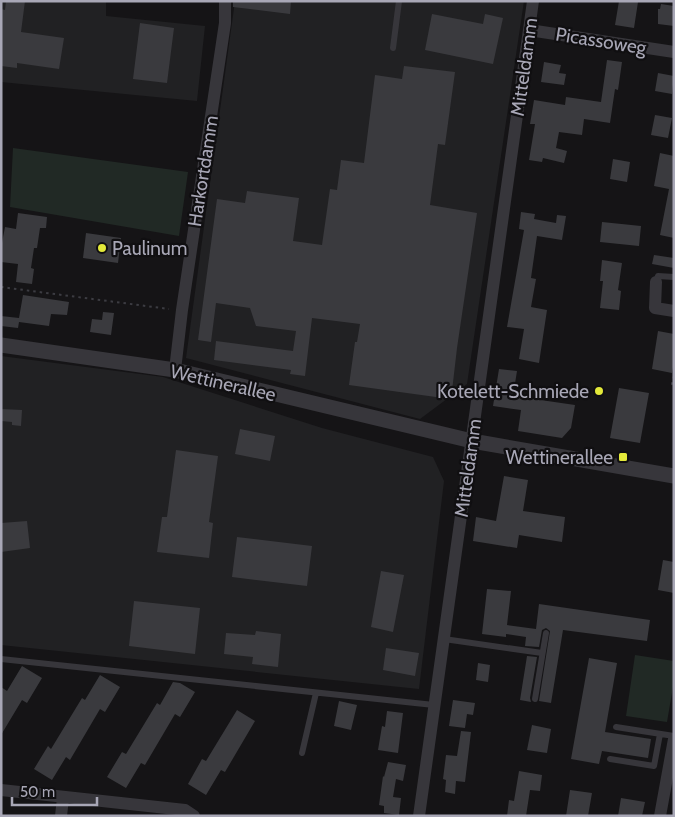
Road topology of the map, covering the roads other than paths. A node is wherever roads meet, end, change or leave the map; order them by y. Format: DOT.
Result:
graph roads {
  1 [pos="225,1"];
  2 [pos="399,1"];
  3 [pos="533,1"];
  4 [pos="529,30"];
  5 [pos="393,48"];
  6 [pos="674,52"];
  7 [pos="674,277"];
  8 [pos="656,282"];
  9 [pos="674,311"];
  10 [pos="1,344"];
  11 [pos="175,370"];
  12 [pos="472,441"];
  13 [pos="674,476"];
  14 [pos="546,633"];
  15 [pos="444,639"];
  16 [pos="542,654"];
  17 [pos="1,659"];
  18 [pos="316,693"];
  19 [pos="535,699"];
  20 [pos="434,705"];
  21 [pos="616,727"];
  22 [pos="660,734"];
  23 [pos="674,738"];
  24 [pos="302,754"];
  25 [pos="610,759"];
  26 [pos="1,790"];
  27 [pos="63,798"];
  28 [pos="61,816"];
  29 [pos="194,816"];
  30 [pos="419,816"];
  31 [pos="660,816"];
  1 -- 11 [label="street, Harkortdamm"];
  2 -- 5 [label="lane"];
  3 -- 4 [label="street, Mitteldamm"];
  4 -- 6 [label="street, Picassoweg"];
  4 -- 12 [label="street, Mitteldamm"];
  7 -- 8 [label="lane"];
  8 -- 9 [label="street"];
  10 -- 11 [label="street, Wettinerallee"];
  11 -- 12 [label="street, Wettinerallee"];
  12 -- 13 [label="street, Wettinerallee"];
  12 -- 15 [label="street, Mitteldamm"];
  14 -- 16 [label="lane"];
  15 -- 16 [label="lane"];
  15 -- 20 [label="street, Mitteldamm"];
  16 -- 19 [label="lane"];
  17 -- 18 [label="lane"];
  18 -- 20 [label="lane"];
  18 -- 24 [label="lane"];
  20 -- 30 [label="street, Mitteldamm"];
  21 -- 22 [label="lane"];
  22 -- 23 [label="lane"];
  22 -- 25 [label="lane"];
  23 -- 31 [label="street"];
  26 -- 27 [label="street"];
  27 -- 28 [label="street"];
  27 -- 29 [label="street"];
}
